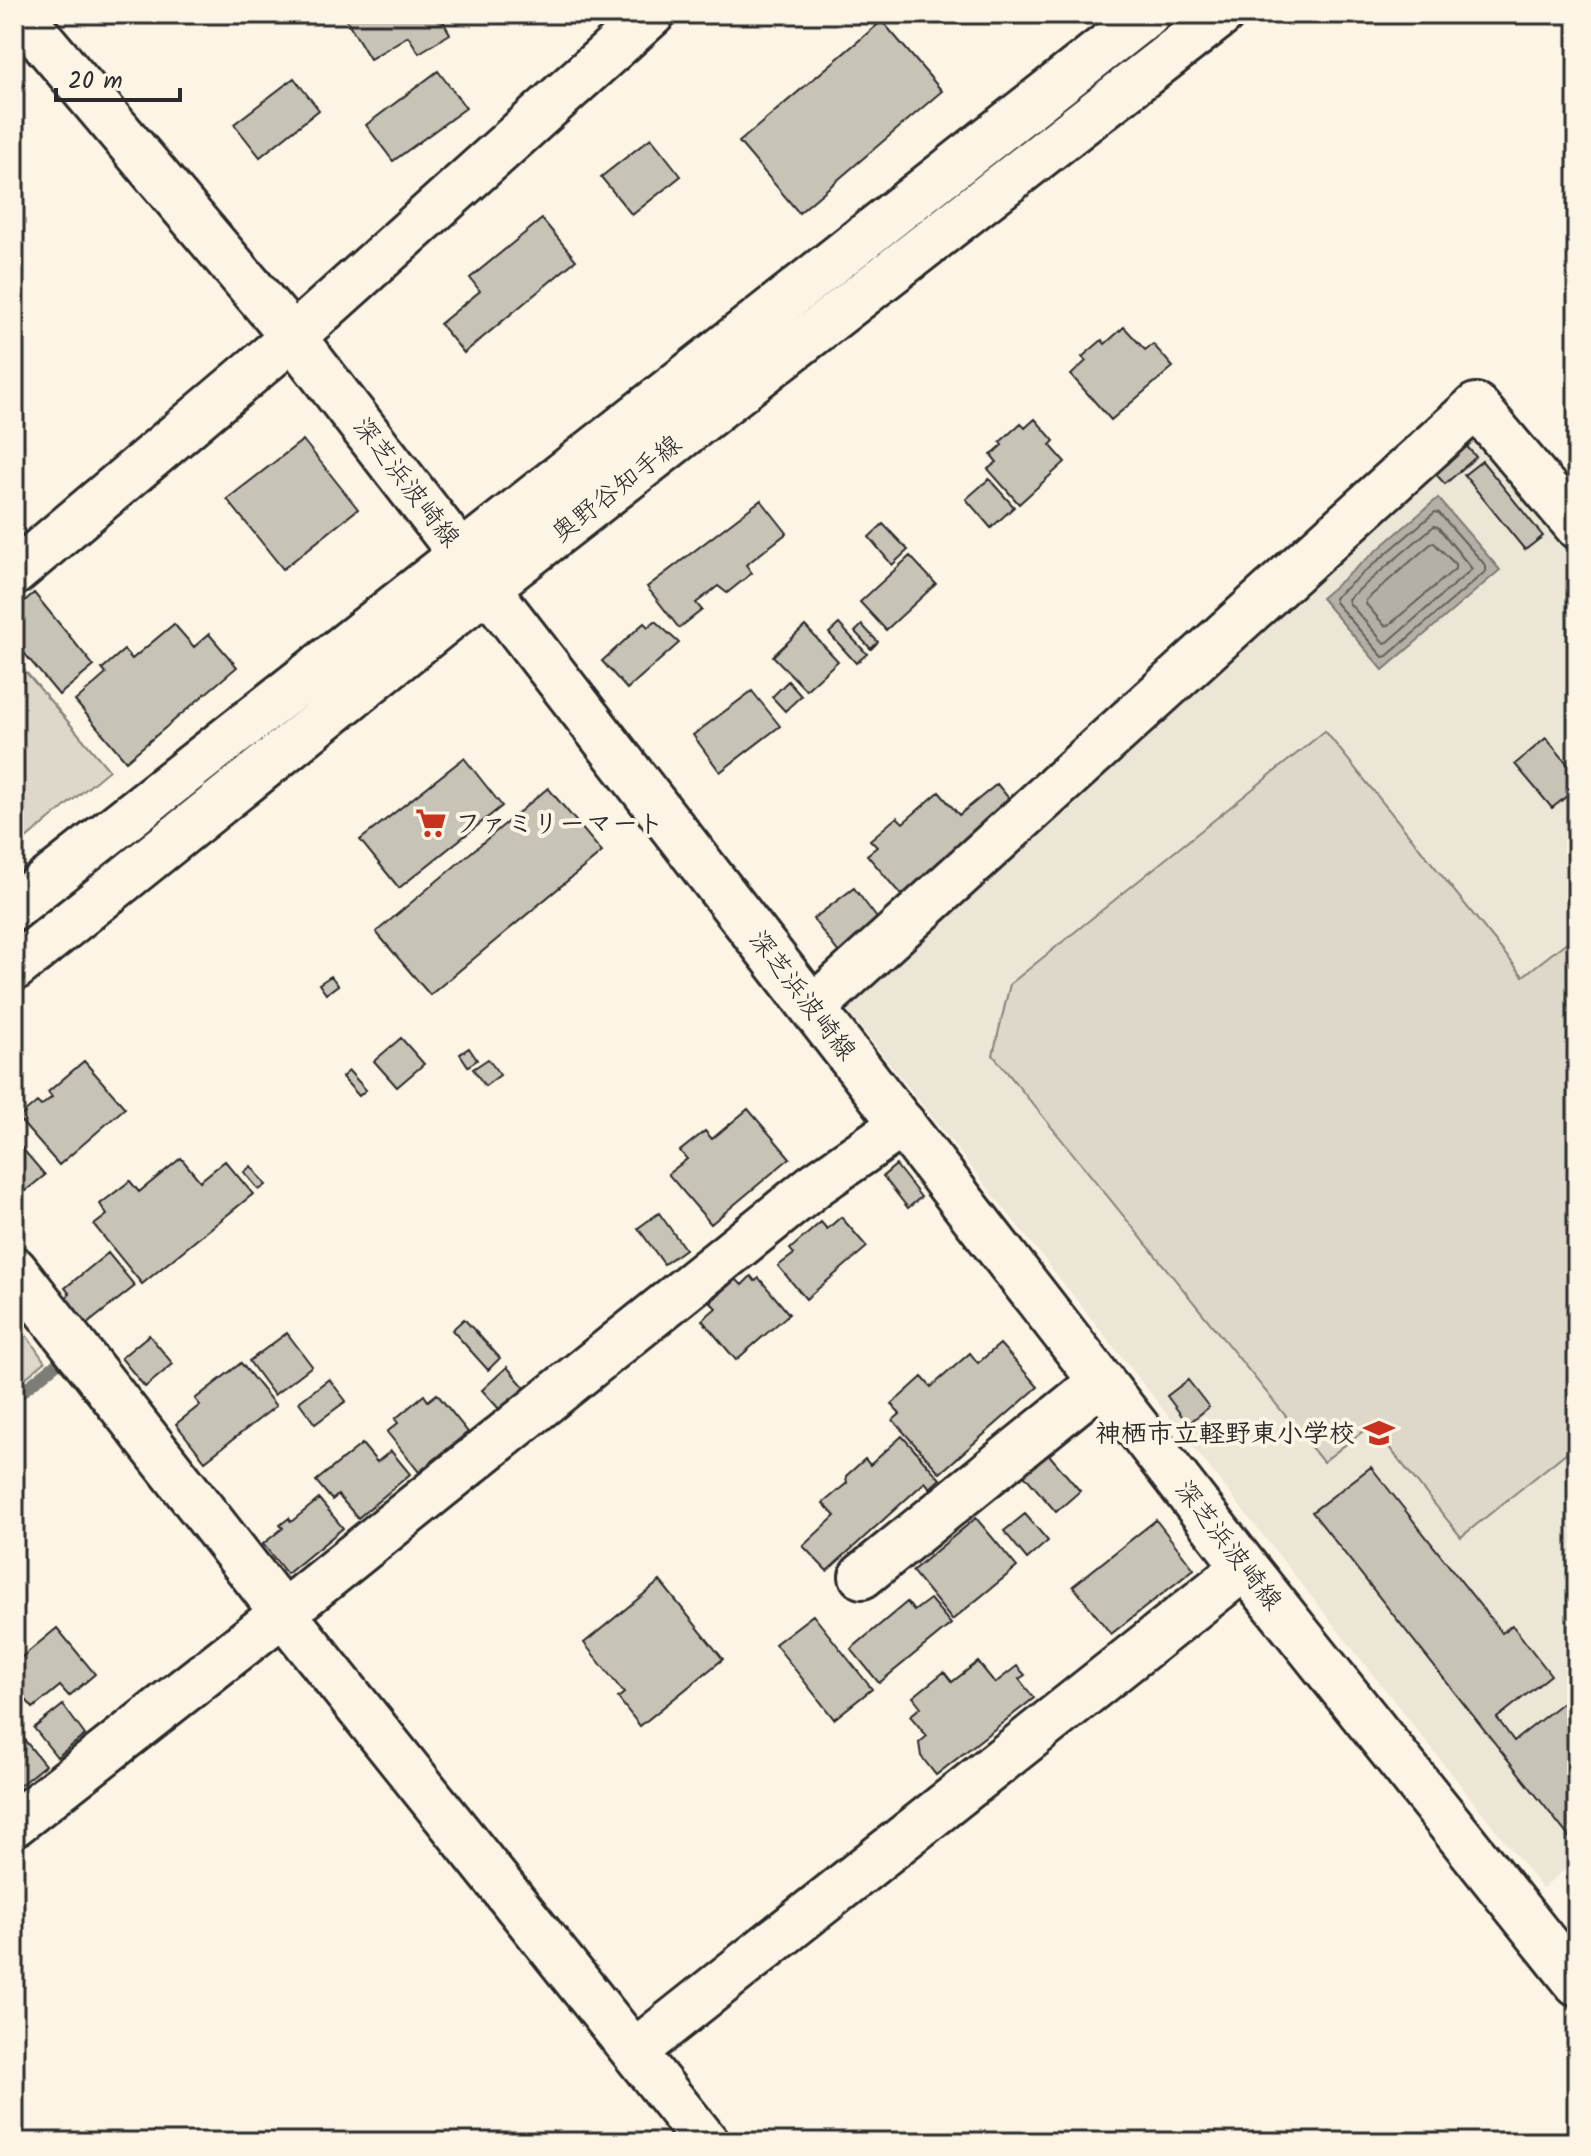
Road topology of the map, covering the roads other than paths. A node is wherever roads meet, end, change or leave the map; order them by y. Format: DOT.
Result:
graph roads {
  1 [pos="20,14"];
  2 [pos="1147,14"];
  3 [pos="1222,14"];
  4 [pos="624,23"];
  5 [pos="293,337"];
  6 [pos="1577,526"];
  7 [pos="462,553"];
  8 [pos="14,573"];
  9 [pos="488,587"];
  10 [pos="14,907"];
  11 [pos="14,968"];
  12 [pos="814,1007"];
  13 [pos="903,1124"];
  14 [pos="14,1269"];
  15 [pos="1102,1381"];
  16 [pos="1245,1567"];
  17 [pos="862,1576"];
  18 [pos="283,1613"];
  19 [pos="14,1824"];
  20 [pos="1577,1983"];
  21 [pos="634,2052"];
  22 [pos="702,2141"];
  1 -- 5 [label="main road, 深芝浜波崎線"];
  2 -- 7 [label="main road, 奥野谷知手線"];
  3 -- 9 [label="main road, 奥野谷知手線"];
  4 -- 5 [label="main road"];
  5 -- 7 [label="main road, 深芝浜波崎線"];
  5 -- 8 [label="main road"];
  6 -- 12 [label="main road"];
  7 -- 9 [label="main road, 深芝浜波崎線"];
  7 -- 10 [label="main road, 奥野谷知手線"];
  9 -- 11 [label="main road, 奥野谷知手線"];
  9 -- 12 [label="main road, 深芝浜波崎線"];
  12 -- 13 [label="main road, 深芝浜波崎線"];
  13 -- 15 [label="main road, 深芝浜波崎線"];
  13 -- 18 [label="main road"];
  14 -- 18 [label="main road"];
  15 -- 16 [label="main road, 深芝浜波崎線"];
  15 -- 17 [label="main road"];
  16 -- 20 [label="main road, 深芝浜波崎線"];
  16 -- 21 [label="main road"];
  18 -- 19 [label="main road"];
  18 -- 21 [label="main road"];
  21 -- 22 [label="main road"];
}
